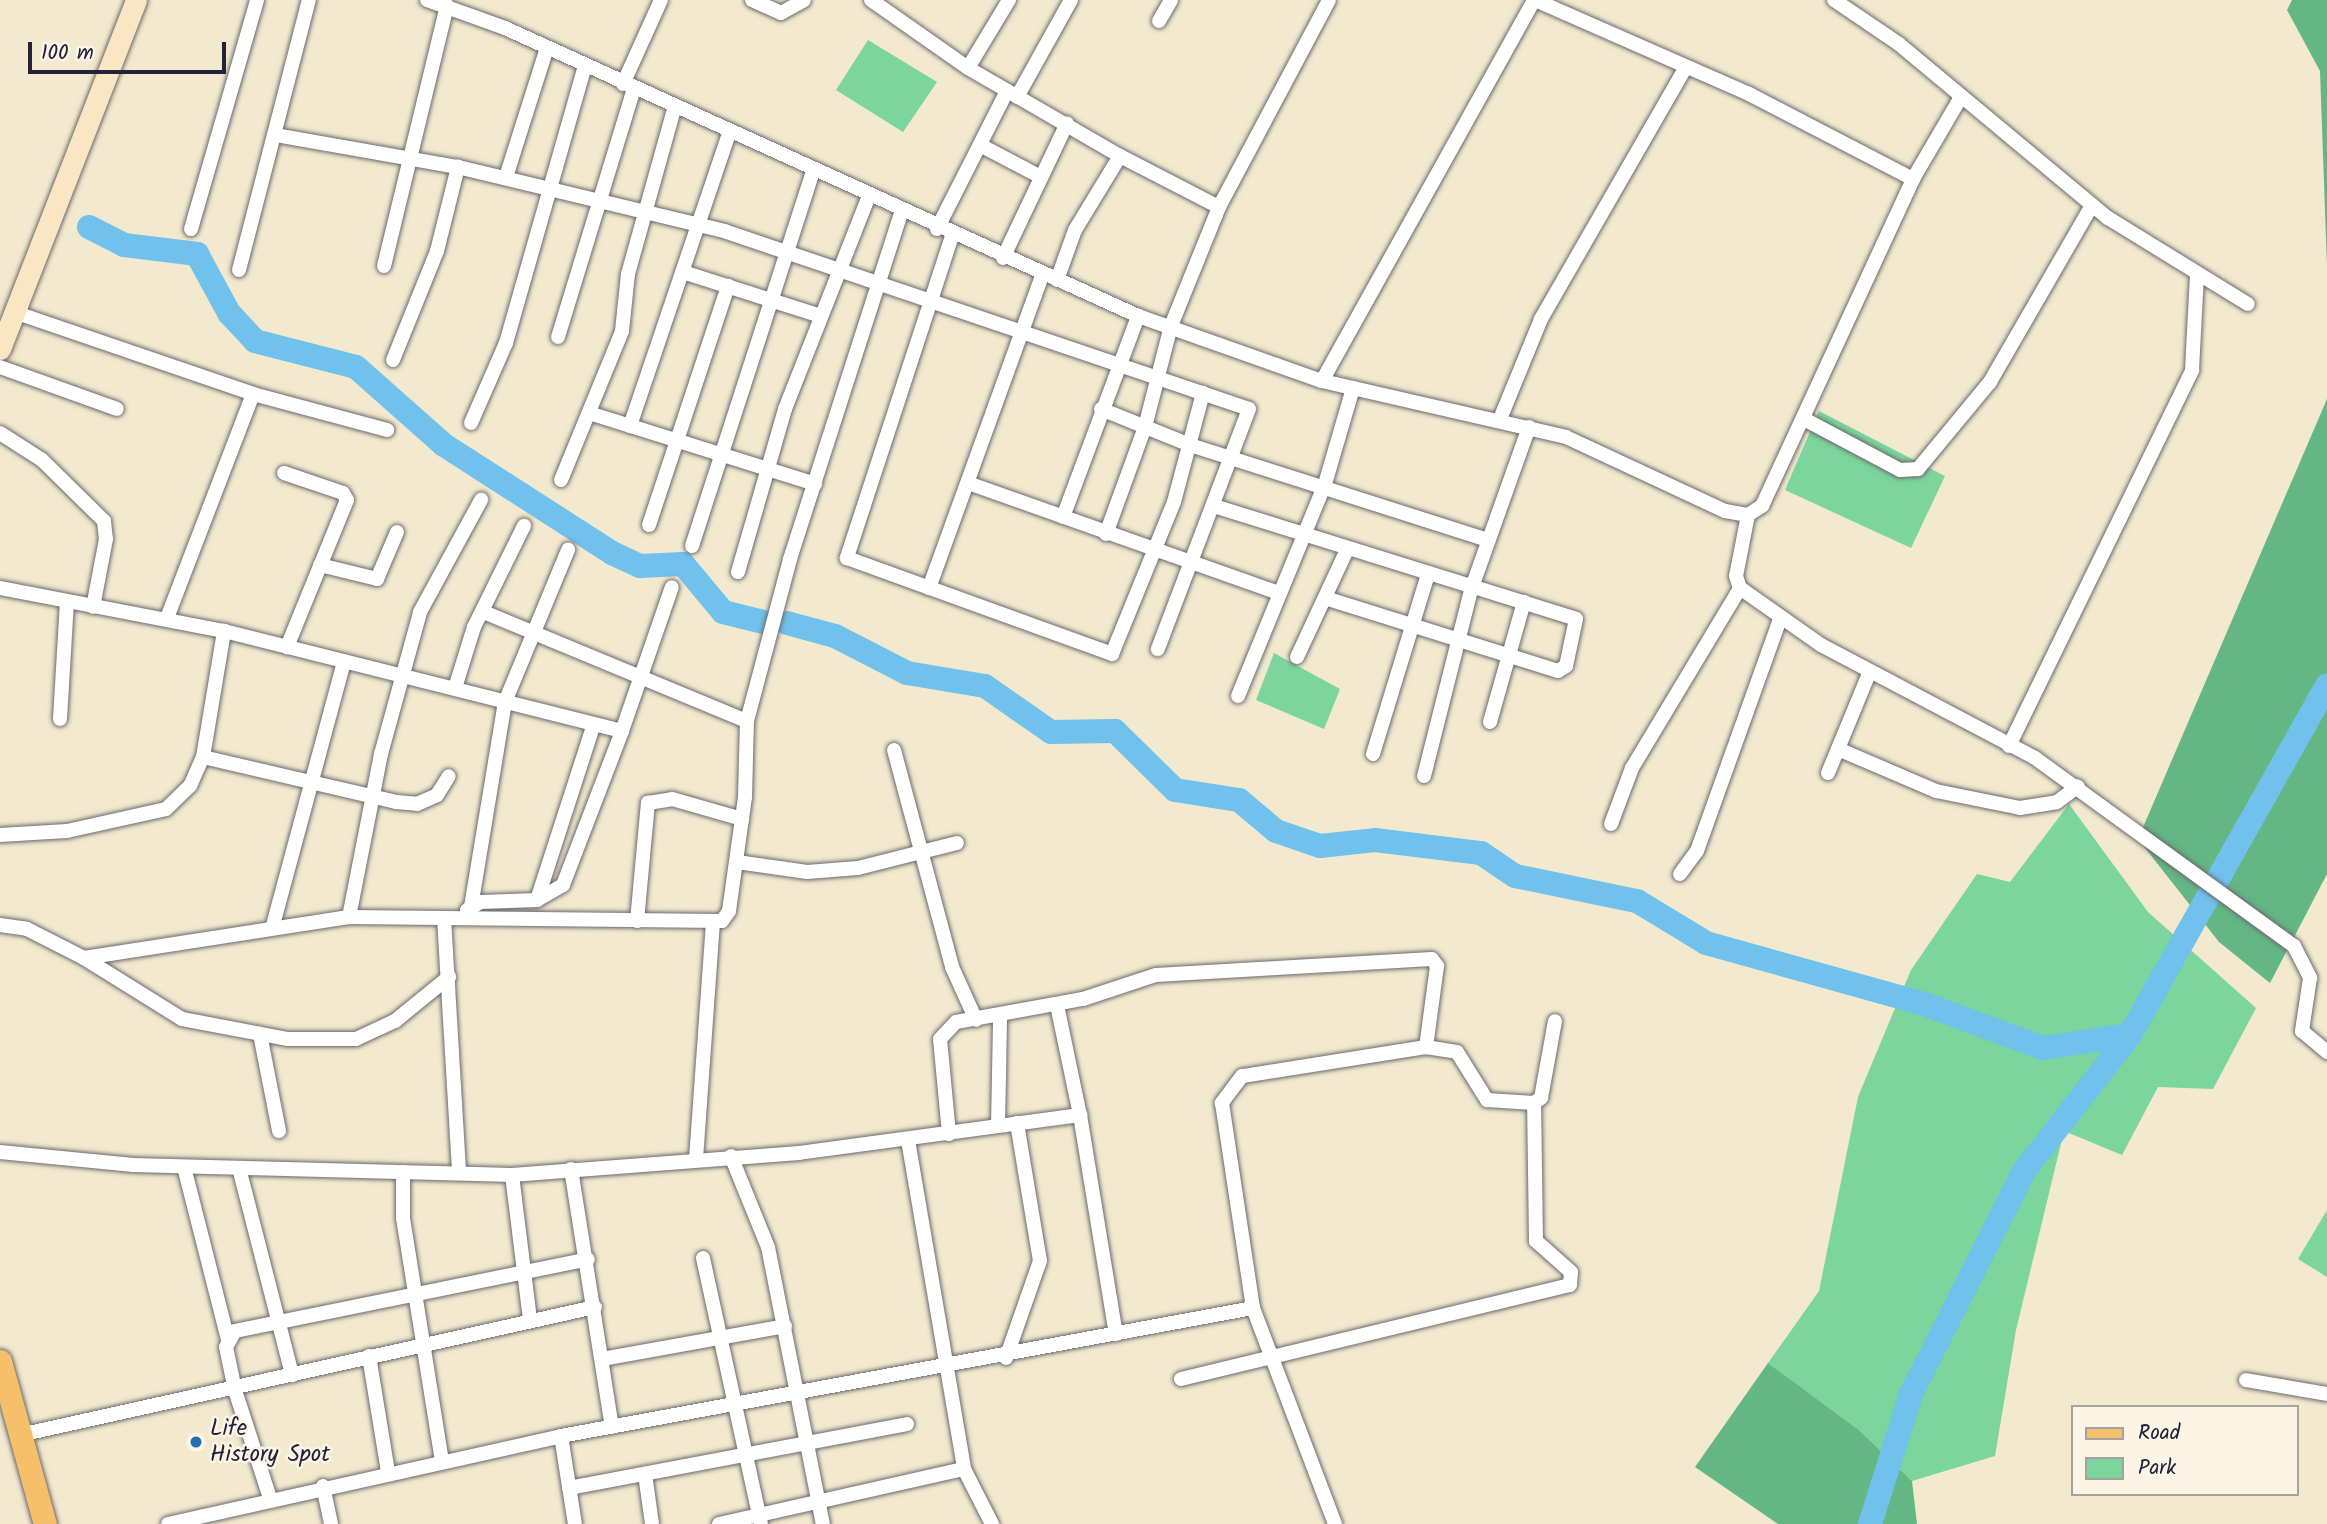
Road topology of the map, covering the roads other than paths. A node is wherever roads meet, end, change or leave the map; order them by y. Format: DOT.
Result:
graph roads {
  1 [pos="136,0"];
  2 [pos="257,0"];
  3 [pos="309,0"];
  4 [pos="427,0"];
  5 [pos="661,0"];
  6 [pos="752,0"];
  7 [pos="804,0"];
  8 [pos="870,0"];
  9 [pos="1071,0"];
  10 [pos="1171,0"];
  11 [pos="1329,0"];
  12 [pos="1534,0"];
  13 [pos="1834,0"];
  14 [pos="1004,2"];
  15 [pos="447,6"];
  16 [pos="1160,21"];
  17 [pos="547,48"];
  18 [pos="585,66"];
  19 [pos="968,68"];
  20 [pos="1684,70"];
  21 [pos="628,87"];
  22 [pos="1012,94"];
  23 [pos="1961,97"];
  24 [pos="674,109"];
  25 [pos="1067,123"];
  26 [pos="729,134"];
  27 [pos="276,135"];
  28 [pos="980,145"];
  29 [pos="1120,156"];
  30 [pos="413,157"];
  31 [pos="458,167"];
  32 [pos="813,172"];
  33 [pos="506,177"];
  34 [pos="1041,177"];
  35 [pos="1913,179"];
  36 [pos="551,190"];
  37 [pos="868,198"];
  38 [pos="598,202"];
  39 [pos="2092,205"];
  40 [pos="1219,208"];
  41 [pos="644,213"];
  42 [pos="901,213"];
  43 [pos="700,226"];
  44 [pos="191,229"];
  45 [pos="937,229"];
  46 [pos="952,236"];
  47 [pos="788,250"];
  48 [pos="1003,258"];
  49 [pos="837,265"];
  50 [pos="384,266"];
  51 [pos="239,271"];
  52 [pos="686,273"];
  53 [pos="2197,274"];
  54 [pos="1042,275"];
  55 [pos="1057,280"];
  56 [pos="879,281"];
  57 [pos="728,286"];
  58 [pos="931,298"];
  59 [pos="773,300"];
  60 [pos="2248,304"];
  61 [pos="14,312"];
  62 [pos="818,315"];
  63 [pos="1138,316"];
  64 [pos="1171,326"];
  65 [pos="1023,331"];
  66 [pos="558,337"];
  67 [pos="0,349"];
  68 [pos="393,360"];
  69 [pos="1118,362"];
  70 [pos="0,367"];
  71 [pos="1159,376"];
  72 [pos="1322,381"];
  73 [pos="1353,388"];
  74 [pos="1203,393"];
  75 [pos="253,394"];
  76 [pos="1101,409"];
  77 [pos="117,410"];
  78 [pos="589,413"];
  79 [pos="1500,419"];
  80 [pos="1804,419"];
  81 [pos="471,423"];
  82 [pos="630,426"];
  83 [pos="1145,427"];
  84 [pos="1529,427"];
  85 [pos="387,430"];
  86 [pos="0,433"];
  87 [pos="677,442"];
  88 [pos="1190,445"];
  89 [pos="720,454"];
  90 [pos="1233,456"];
  91 [pos="768,470"];
  92 [pos="284,473"];
  93 [pos="561,480"];
  94 [pos="968,483"];
  95 [pos="816,484"];
  96 [pos="1325,484"];
  97 [pos="481,500"];
  98 [pos="1214,506"];
  99 [pos="1748,515"];
  100 [pos="1063,517"];
  101 [pos="649,525"];
  102 [pos="524,526"];
  103 [pos="397,532"];
  104 [pos="1106,534"];
  105 [pos="1299,535"];
  106 [pos="1488,540"];
  107 [pos="692,546"];
  108 [pos="568,550"];
  109 [pos="1150,550"];
  110 [pos="1347,550"];
  111 [pos="320,565"];
  112 [pos="1191,565"];
  113 [pos="738,572"];
  114 [pos="1427,577"];
  115 [pos="0,587"];
  116 [pos="672,587"];
  117 [pos="929,588"];
  118 [pos="1740,588"];
  119 [pos="1471,590"];
  120 [pos="1279,593"];
  121 [pos="1325,598"];
  122 [pos="67,602"];
  123 [pos="1524,602"];
  124 [pos="93,607"];
  125 [pos="486,613"];
  126 [pos="167,618"];
  127 [pos="1780,619"];
  128 [pos="1413,628"];
  129 [pos="224,631"];
  130 [pos="535,632"];
  131 [pos="1456,640"];
  132 [pos="287,647"];
  133 [pos="1158,649"];
  134 [pos="1510,656"];
  135 [pos="1297,657"];
  136 [pos="344,661"];
  137 [pos="1870,671"];
  138 [pos="400,675"];
  139 [pos="638,678"];
  140 [pos="455,688"];
  141 [pos="1238,696"];
  142 [pos="505,702"];
  143 [pos="60,719"];
  144 [pos="747,721"];
  145 [pos="1490,722"];
  146 [pos="593,727"];
  147 [pos="622,731"];
  148 [pos="2010,746"];
  149 [pos="1838,749"];
  150 [pos="894,750"];
  151 [pos="1373,754"];
  152 [pos="203,757"];
  153 [pos="1828,773"];
  154 [pos="449,776"];
  155 [pos="1424,776"];
  156 [pos="312,786"];
  157 [pos="2078,786"];
  158 [pos="373,798"];
  159 [pos="743,819"];
  160 [pos="1611,824"];
  161 [pos="0,835"];
  162 [pos="957,844"];
  163 [pos="920,856"];
  164 [pos="737,862"];
  165 [pos="1680,874"];
  166 [pos="537,900"];
  167 [pos="471,907"];
  168 [pos="349,917"];
  169 [pos="450,918"];
  170 [pos="637,921"];
  171 [pos="713,922"];
  172 [pos="0,925"];
  173 [pos="273,925"];
  174 [pos="85,958"];
  175 [pos="449,977"];
  176 [pos="1057,1005"];
  177 [pos="1000,1017"];
  178 [pos="976,1020"];
  179 [pos="1555,1021"];
  180 [pos="260,1034"];
  181 [pos="1426,1047"];
  182 [pos="2327,1052"];
  183 [pos="1534,1102"];
  184 [pos="1080,1115"];
  185 [pos="1017,1124"];
  186 [pos="998,1126"];
  187 [pos="279,1131"];
  188 [pos="949,1134"];
  189 [pos="908,1140"];
  190 [pos="0,1152"];
  191 [pos="731,1156"];
  192 [pos="696,1159"];
  193 [pos="184,1167"];
  194 [pos="239,1168"];
  195 [pos="571,1169"];
  196 [pos="403,1172"];
  197 [pos="458,1172"];
  198 [pos="512,1175"];
  199 [pos="703,1258"];
  200 [pos="588,1259"];
  201 [pos="525,1270"];
  202 [pos="415,1290"];
  203 [pos="595,1307"];
  204 [pos="1253,1308"];
  205 [pos="530,1320"];
  206 [pos="276,1322"];
  207 [pos="785,1326"];
  208 [pos="1116,1334"];
  209 [pos="725,1337"];
  210 [pos="228,1339"];
  211 [pos="423,1343"];
  212 [pos="1271,1354"];
  213 [pos="369,1356"];
  214 [pos="1006,1357"];
  215 [pos="602,1359"];
  216 [pos="0,1361"];
  217 [pos="942,1368"];
  218 [pos="292,1375"];
  219 [pos="1181,1379"];
  220 [pos="2246,1380"];
  221 [pos="235,1390"];
  222 [pos="798,1396"];
  223 [pos="2325,1400"];
  224 [pos="738,1406"];
  225 [pos="907,1424"];
  226 [pos="612,1427"];
  227 [pos="20,1436"];
  228 [pos="561,1436"];
  229 [pos="806,1444"];
  230 [pos="748,1457"];
  231 [pos="442,1461"];
  232 [pos="964,1469"];
  233 [pos="388,1472"];
  234 [pos="645,1475"];
  235 [pos="323,1486"];
  236 [pos="569,1488"];
  237 [pos="270,1498"];
  238 [pos="820,1503"];
  239 [pos="760,1520"];
  240 [pos="45,1524"];
  241 [pos="168,1524"];
  242 [pos="331,1524"];
  243 [pos="575,1524"];
  244 [pos="652,1524"];
  245 [pos="719,1524"];
  246 [pos="823,1524"];
  247 [pos="992,1524"];
  248 [pos="1335,1524"];
  1 -- 61 [label="street"];
  2 -- 44 [label="street"];
  3 -- 27 [label="street"];
  4 -- 15 [label="street"];
  5 -- 21 [label="street"];
  6 -- 7 [label="street"];
  8 -- 19 [label="street"];
  9 -- 22 [label="street"];
  10 -- 16 [label="street"];
  11 -- 40 [label="street"];
  12 -- 20 [label="street"];
  12 -- 72 [label="street"];
  13 -- 23 [label="street"];
  14 -- 19 [label="street"];
  15 -- 17 [label="street"];
  15 -- 30 [label="street"];
  17 -- 18 [label="street"];
  17 -- 33 [label="street"];
  18 -- 21 [label="street"];
  18 -- 36 [label="street"];
  19 -- 22 [label="street"];
  20 -- 35 [label="street"];
  20 -- 79 [label="street"];
  21 -- 24 [label="street"];
  21 -- 38 [label="street"];
  22 -- 25 [label="street"];
  22 -- 28 [label="street"];
  23 -- 35 [label="street"];
  23 -- 39 [label="street"];
  24 -- 26 [label="street"];
  24 -- 41 [label="street"];
  25 -- 29 [label="street"];
  25 -- 34 [label="street"];
  26 -- 32 [label="street"];
  26 -- 43 [label="street"];
  27 -- 30 [label="street"];
  27 -- 51 [label="street"];
  28 -- 34 [label="street"];
  28 -- 45 [label="street"];
  29 -- 40 [label="street"];
  29 -- 55 [label="street"];
  30 -- 31 [label="street"];
  30 -- 50 [label="street"];
  31 -- 33 [label="street"];
  31 -- 68 [label="street"];
  32 -- 37 [label="street"];
  32 -- 47 [label="street"];
  33 -- 36 [label="street"];
  34 -- 48 [label="street"];
  35 -- 80 [label="street"];
  36 -- 38 [label="street"];
  36 -- 81 [label="street"];
  37 -- 42 [label="street"];
  37 -- 49 [label="street"];
  38 -- 41 [label="street"];
  38 -- 66 [label="street"];
  39 -- 53 [label="street"];
  39 -- 80 [label="street"];
  40 -- 64 [label="street"];
  41 -- 43 [label="street"];
  41 -- 78 [label="street"];
  42 -- 45 [label="street"];
  42 -- 56 [label="street"];
  43 -- 47 [label="street"];
  43 -- 52 [label="street"];
  45 -- 46 [label="street"];
  46 -- 48 [label="street"];
  46 -- 58 [label="street"];
  47 -- 49 [label="street"];
  47 -- 59 [label="street"];
  48 -- 54 [label="street"];
  49 -- 56 [label="street"];
  49 -- 62 [label="street"];
  52 -- 57 [label="street"];
  52 -- 82 [label="street"];
  53 -- 60 [label="street"];
  53 -- 148 [label="street"];
  54 -- 55 [label="street"];
  54 -- 65 [label="street"];
  55 -- 63 [label="street"];
  56 -- 58 [label="street"];
  56 -- 95 [label="street"];
  57 -- 59 [label="street"];
  57 -- 87 [label="street"];
  58 -- 65 [label="street"];
  58 -- 117 [label="street"];
  59 -- 62 [label="street"];
  59 -- 89 [label="street"];
  61 -- 67 [label="street"];
  61 -- 75 [label="street"];
  62 -- 91 [label="street"];
  63 -- 64 [label="street"];
  63 -- 69 [label="street"];
  64 -- 71 [label="street"];
  64 -- 72 [label="street"];
  65 -- 69 [label="street"];
  65 -- 94 [label="street"];
  69 -- 71 [label="street"];
  69 -- 76 [label="street"];
  70 -- 77 [label="street"];
  71 -- 74 [label="street"];
  71 -- 83 [label="street"];
  72 -- 73 [label="street"];
  73 -- 79 [label="street"];
  73 -- 96 [label="street"];
  74 -- 88 [label="street"];
  74 -- 90 [label="street"];
  75 -- 85 [label="street"];
  75 -- 126 [label="street"];
  76 -- 83 [label="street"];
  76 -- 100 [label="street"];
  78 -- 82 [label="street"];
  78 -- 93 [label="street"];
  79 -- 84 [label="street"];
  80 -- 99 [label="street"];
  82 -- 87 [label="street"];
  83 -- 88 [label="street"];
  83 -- 104 [label="street"];
  84 -- 99 [label="street"];
  84 -- 106 [label="street"];
  86 -- 124 [label="street"];
  87 -- 89 [label="street"];
  87 -- 101 [label="street"];
  88 -- 90 [label="street"];
  88 -- 109 [label="street"];
  89 -- 91 [label="street"];
  89 -- 107 [label="street"];
  90 -- 96 [label="street"];
  90 -- 98 [label="street"];
  91 -- 95 [label="street"];
  91 -- 113 [label="street"];
  92 -- 111 [label="street"];
  94 -- 100 [label="street"];
  94 -- 117 [label="street"];
  95 -- 144 [label="street"];
  96 -- 105 [label="street"];
  96 -- 106 [label="street"];
  97 -- 138 [label="street"];
  98 -- 105 [label="street"];
  98 -- 112 [label="street"];
  99 -- 118 [label="street"];
  100 -- 104 [label="street"];
  102 -- 125 [label="street"];
  103 -- 111 [label="street"];
  104 -- 109 [label="street"];
  105 -- 110 [label="street"];
  105 -- 120 [label="street"];
  106 -- 119 [label="street"];
  108 -- 130 [label="street"];
  109 -- 112 [label="street"];
  109 -- 117 [label="street"];
  110 -- 114 [label="street"];
  110 -- 121 [label="street"];
  111 -- 132 [label="street"];
  112 -- 120 [label="street"];
  112 -- 133 [label="street"];
  114 -- 119 [label="street"];
  114 -- 128 [label="street"];
  115 -- 122 [label="street"];
  116 -- 139 [label="street"];
  118 -- 127 [label="street"];
  118 -- 160 [label="street"];
  119 -- 123 [label="street"];
  119 -- 131 [label="street"];
  120 -- 141 [label="street"];
  121 -- 128 [label="street"];
  121 -- 135 [label="street"];
  122 -- 124 [label="street"];
  122 -- 143 [label="street"];
  123 -- 134 [label="street"];
  123 -- 134 [label="street"];
  124 -- 126 [label="street"];
  125 -- 130 [label="street"];
  125 -- 140 [label="street"];
  126 -- 129 [label="street"];
  127 -- 137 [label="street"];
  127 -- 165 [label="street"];
  128 -- 131 [label="street"];
  128 -- 151 [label="street"];
  129 -- 132 [label="street"];
  129 -- 152 [label="street"];
  130 -- 139 [label="street"];
  130 -- 142 [label="street"];
  131 -- 134 [label="street"];
  131 -- 155 [label="street"];
  132 -- 136 [label="street"];
  134 -- 145 [label="street"];
  136 -- 138 [label="street"];
  136 -- 156 [label="street"];
  137 -- 148 [label="street"];
  137 -- 149 [label="street"];
  138 -- 140 [label="street"];
  138 -- 158 [label="street"];
  139 -- 144 [label="street"];
  139 -- 147 [label="street"];
  140 -- 142 [label="street"];
  142 -- 146 [label="street"];
  142 -- 167 [label="street"];
  144 -- 159 [label="street"];
  146 -- 147 [label="street"];
  146 -- 166 [label="street"];
  147 -- 166 [label="street"];
  148 -- 157 [label="street"];
  149 -- 153 [label="street"];
  149 -- 157 [label="street"];
  150 -- 163 [label="street"];
  152 -- 156 [label="street"];
  152 -- 161 [label="street"];
  154 -- 158 [label="street"];
  156 -- 158 [label="street"];
  156 -- 173 [label="street"];
  157 -- 182 [label="street"];
  158 -- 168 [label="street"];
  159 -- 164 [label="street"];
  159 -- 170 [label="street"];
  162 -- 163 [label="street"];
  163 -- 164 [label="street"];
  163 -- 178 [label="street"];
  164 -- 171 [label="street"];
  166 -- 167 [label="street"];
  167 -- 169 [label="street"];
  168 -- 169 [label="street"];
  168 -- 173 [label="street"];
  169 -- 170 [label="street"];
  169 -- 175 [label="street"];
  170 -- 171 [label="street"];
  171 -- 192 [label="street"];
  172 -- 174 [label="street"];
  173 -- 174 [label="street"];
  174 -- 180 [label="street"];
  175 -- 180 [label="street"];
  175 -- 197 [label="street"];
  176 -- 177 [label="street"];
  176 -- 181 [label="street"];
  176 -- 184 [label="street"];
  177 -- 178 [label="street"];
  177 -- 186 [label="street"];
  178 -- 188 [label="street"];
  179 -- 183 [label="street"];
  180 -- 187 [label="street"];
  181 -- 183 [label="street"];
  181 -- 204 [label="street"];
  183 -- 212 [label="street"];
  184 -- 185 [label="street"];
  184 -- 208 [label="street"];
  185 -- 186 [label="street"];
  185 -- 214 [label="street"];
  186 -- 188 [label="street"];
  188 -- 189 [label="street"];
  189 -- 191 [label="street"];
  189 -- 217 [label="street"];
  190 -- 193 [label="street"];
  191 -- 192 [label="street"];
  191 -- 207 [label="street"];
  192 -- 195 [label="street"];
  193 -- 194 [label="street"];
  193 -- 210 [label="street"];
  194 -- 196 [label="street"];
  194 -- 206 [label="street"];
  195 -- 198 [label="street"];
  195 -- 200 [label="street"];
  196 -- 197 [label="street"];
  196 -- 202 [label="street"];
  197 -- 198 [label="street"];
  198 -- 201 [label="street"];
  199 -- 209 [label="street"];
  200 -- 201 [label="street"];
  200 -- 203 [label="street"];
  201 -- 202 [label="street"];
  201 -- 205 [label="street"];
  202 -- 206 [label="street"];
  202 -- 211 [label="street"];
  203 -- 205 [label="street"];
  203 -- 215 [label="street"];
  204 -- 208 [label="street"];
  204 -- 212 [label="street"];
  205 -- 211 [label="street"];
  206 -- 210 [label="street"];
  206 -- 218 [label="street"];
  207 -- 209 [label="street"];
  207 -- 222 [label="street"];
  208 -- 214 [label="street"];
  209 -- 215 [label="street"];
  209 -- 224 [label="street"];
  210 -- 221 [label="street"];
  211 -- 213 [label="street"];
  211 -- 231 [label="street"];
  212 -- 219 [label="street"];
  212 -- 248 [label="street"];
  213 -- 218 [label="street"];
  213 -- 233 [label="street"];
  214 -- 217 [label="street"];
  215 -- 226 [label="street"];
  216 -- 227 [label="main road"];
  217 -- 222 [label="street"];
  217 -- 232 [label="street"];
  218 -- 221 [label="street"];
  220 -- 223 [label="street"];
  221 -- 227 [label="street"];
  221 -- 237 [label="street"];
  222 -- 224 [label="street"];
  222 -- 229 [label="street"];
  224 -- 226 [label="street"];
  224 -- 230 [label="street"];
  225 -- 229 [label="street"];
  226 -- 228 [label="street"];
  227 -- 240 [label="main road"];
  228 -- 231 [label="street"];
  228 -- 236 [label="street"];
  229 -- 230 [label="street"];
  229 -- 238 [label="street"];
  230 -- 234 [label="street"];
  230 -- 239 [label="street"];
  231 -- 233 [label="street"];
  232 -- 238 [label="street"];
  232 -- 247 [label="street"];
  233 -- 235 [label="street"];
  234 -- 236 [label="street"];
  234 -- 244 [label="street"];
  235 -- 237 [label="street"];
  235 -- 242 [label="street"];
  236 -- 243 [label="street"];
  237 -- 241 [label="street"];
  238 -- 239 [label="street"];
  238 -- 246 [label="street"];
  239 -- 245 [label="street"];
}
